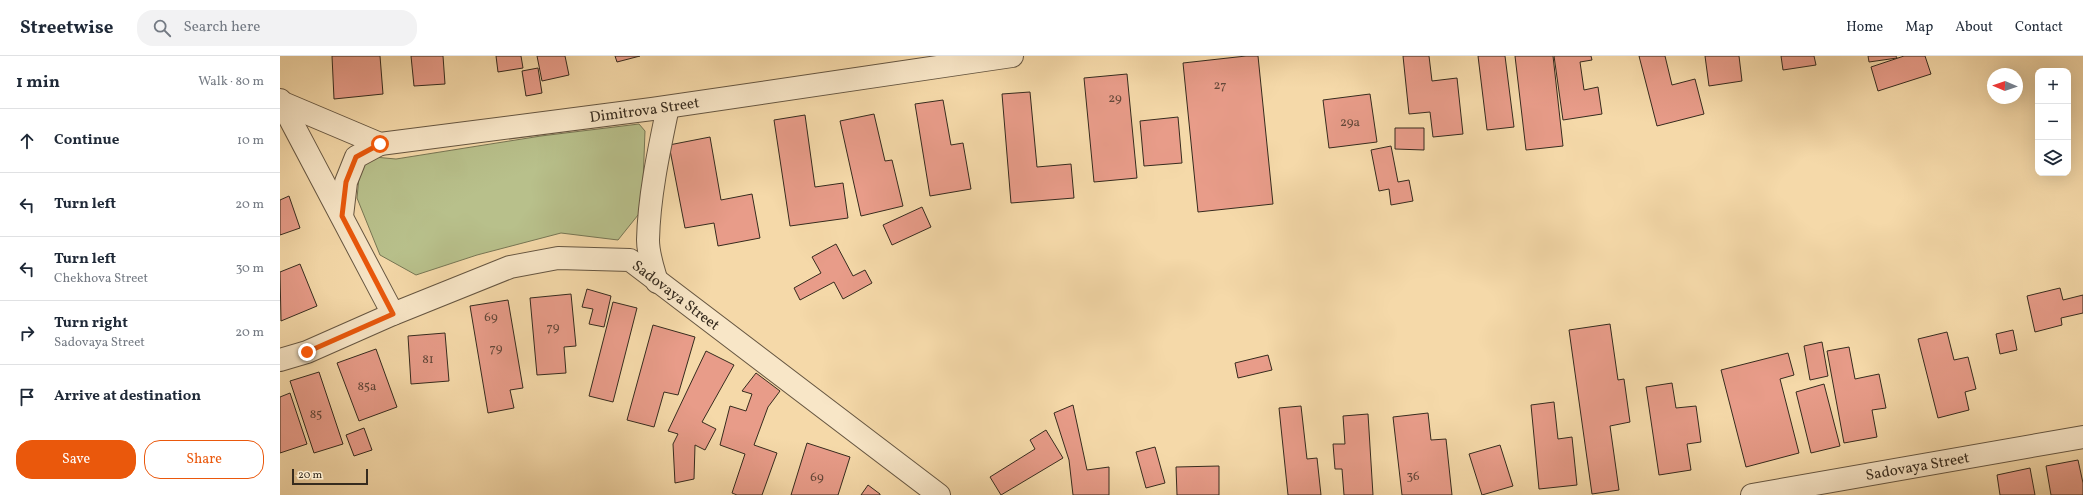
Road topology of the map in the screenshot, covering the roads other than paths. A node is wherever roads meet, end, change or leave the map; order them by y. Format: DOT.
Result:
graph roads {
  1 [pos="1012,56"];
  2 [pos="281,101"];
  3 [pos="668,107"];
  4 [pos="380,144"];
  5 [pos="342,216"];
  6 [pos="657,282"];
  7 [pos="393,314"];
  8 [pos="280,360"];
  9 [pos="2083,437"];
  10 [pos="939,495"];
  11 [pos="1752,495"];
  1 -- 3 [label="street, Dimitrova Street"];
  2 -- 4 [label="street"];
  2 -- 5 [label="street"];
  3 -- 4 [label="street, Dimitrova Street"];
  3 -- 6 [label="street"];
  4 -- 5 [label="street"];
  5 -- 7 [label="street"];
  6 -- 7 [label="street, Sadovaya Street"];
  6 -- 10 [label="street, Sadovaya Street"];
  7 -- 8 [label="street, Sadovaya Street"];
  9 -- 11 [label="street, Sadovaya Street"];
}
